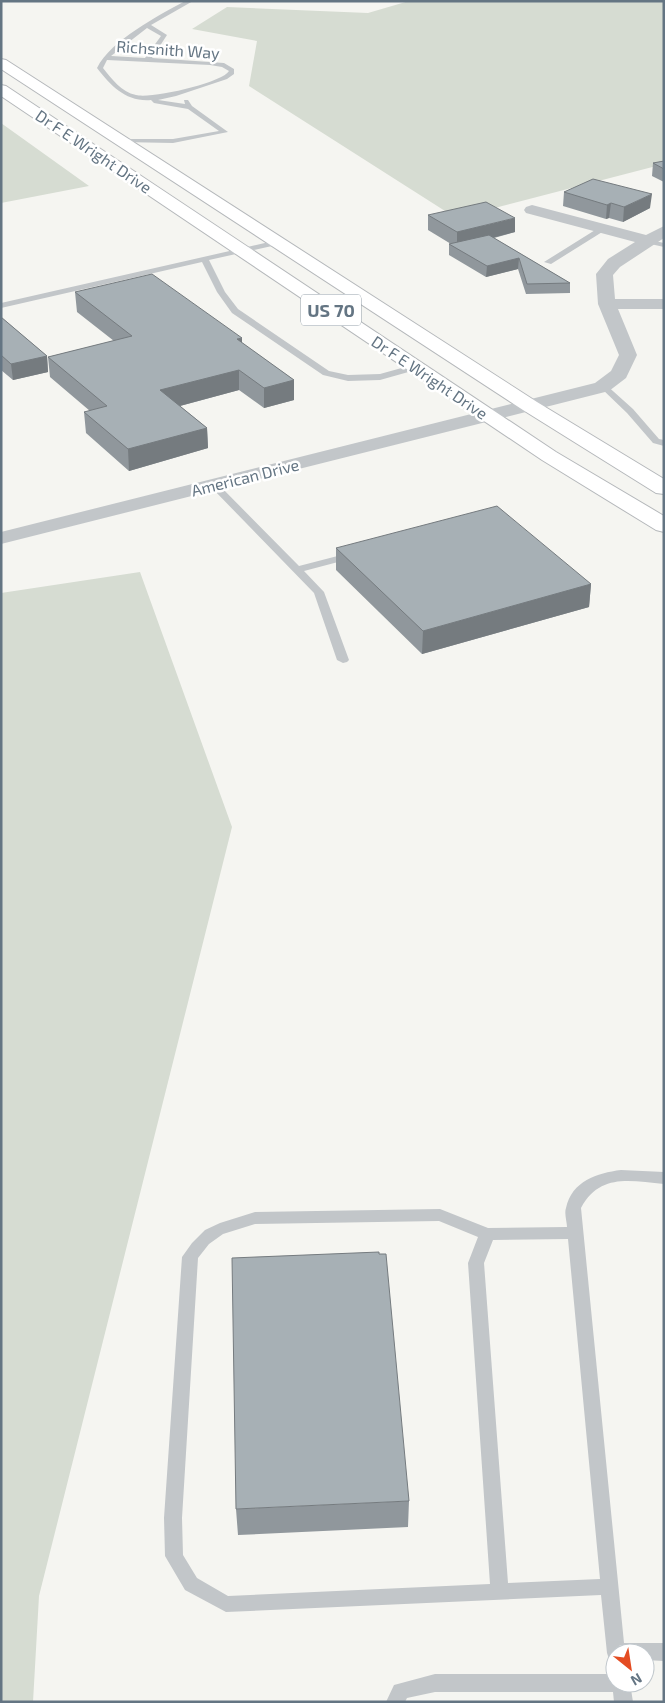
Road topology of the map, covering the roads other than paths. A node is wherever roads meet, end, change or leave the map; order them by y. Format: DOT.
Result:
graph roads {
  1 [pos="190,1"];
  2 [pos="147,25"];
  3 [pos="105,58"];
  4 [pos="148,59"];
  5 [pos="1,62"];
  6 [pos="1,89"];
  7 [pos="181,92"];
  8 [pos="148,100"];
  9 [pos="190,107"];
  10 [pos="59,128"];
  11 [pos="123,141"];
  12 [pos="173,142"];
  13 [pos="142,153"];
  14 [pos="532,210"];
  15 [pos="604,228"];
  16 [pos="659,239"];
  17 [pos="278,242"];
  18 [pos="242,250"];
  19 [pos="204,259"];
  20 [pos="548,262"];
  21 [pos="607,304"];
  22 [pos="664,304"];
  23 [pos="1,306"];
  24 [pos="416,367"];
  25 [pos="604,386"];
  26 [pos="530,406"];
  27 [pos="489,416"];
  28 [pos="664,443"];
  29 [pos="214,485"];
  30 [pos="664,488"];
  31 [pos="664,525"];
  32 [pos="1,538"];
  33 [pos="364,552"];
  34 [pos="297,570"];
  35 [pos="343,660"];
  36 [pos="664,1178"];
  37 [pos="575,1233"];
  38 [pos="487,1234"];
  39 [pos="610,1587"];
  40 [pos="500,1592"];
  41 [pos="615,1643"];
  42 [pos="605,1683"];
  43 [pos="395,1702"];
  1 -- 2 [label="lane, Richsnith Way"];
  2 -- 3 [label="lane, Richsnith Way"];
  2 -- 4 [label="lane"];
  3 -- 4 [label="lane, Richsnith Way"];
  3 -- 8 [label="lane, Richsnith Way"];
  4 -- 7 [label="lane, Richsnith Way"];
  5 -- 11 [label="highway, US 70"];
  6 -- 10 [label="highway, Dr F E Wright Drive / US 70"];
  7 -- 8 [label="lane, Richsnith Way"];
  7 -- 9 [label="lane, Richsnith Way"];
  8 -- 9 [label="lane, Richsnith Way"];
  9 -- 12 [label="lane, Richsnith Way"];
  10 -- 13 [label="highway"];
  10 -- 18 [label="highway, Dr F E Wright Drive / US 70"];
  11 -- 12 [label="lane, Richsnith Way"];
  11 -- 13 [label="highway, US 70"];
  12 -- 13 [label="lane, Richsnith Way"];
  13 -- 17 [label="highway, US 70"];
  14 -- 15 [label="street"];
  15 -- 16 [label="street"];
  15 -- 20 [label="lane"];
  16 -- 21 [label="street"];
  17 -- 18 [label="lane"];
  17 -- 26 [label="highway, US 70"];
  18 -- 19 [label="lane"];
  18 -- 24 [label="highway, Dr F E Wright Drive / US 70"];
  19 -- 23 [label="lane"];
  19 -- 24 [label="lane"];
  21 -- 22 [label="street"];
  21 -- 25 [label="street"];
  24 -- 27 [label="highway, Dr F E Wright Drive / US 70"];
  25 -- 26 [label="street, American Drive"];
  25 -- 28 [label="lane"];
  26 -- 27 [label="street, American Drive"];
  26 -- 30 [label="highway, US 70"];
  27 -- 29 [label="street, American Drive"];
  27 -- 31 [label="highway, Dr F E Wright Drive / US 70"];
  29 -- 32 [label="street, American Drive"];
  29 -- 34 [label="lane"];
  33 -- 34 [label="lane"];
  34 -- 35 [label="lane"];
  36 -- 37 [label="lane"];
  37 -- 38 [label="lane"];
  37 -- 39 [label="lane"];
  38 -- 40 [label="lane"];
  38 -- 40 [label="lane"];
  39 -- 40 [label="lane"];
  39 -- 41 [label="lane"];
  42 -- 43 [label="lane"];
}
